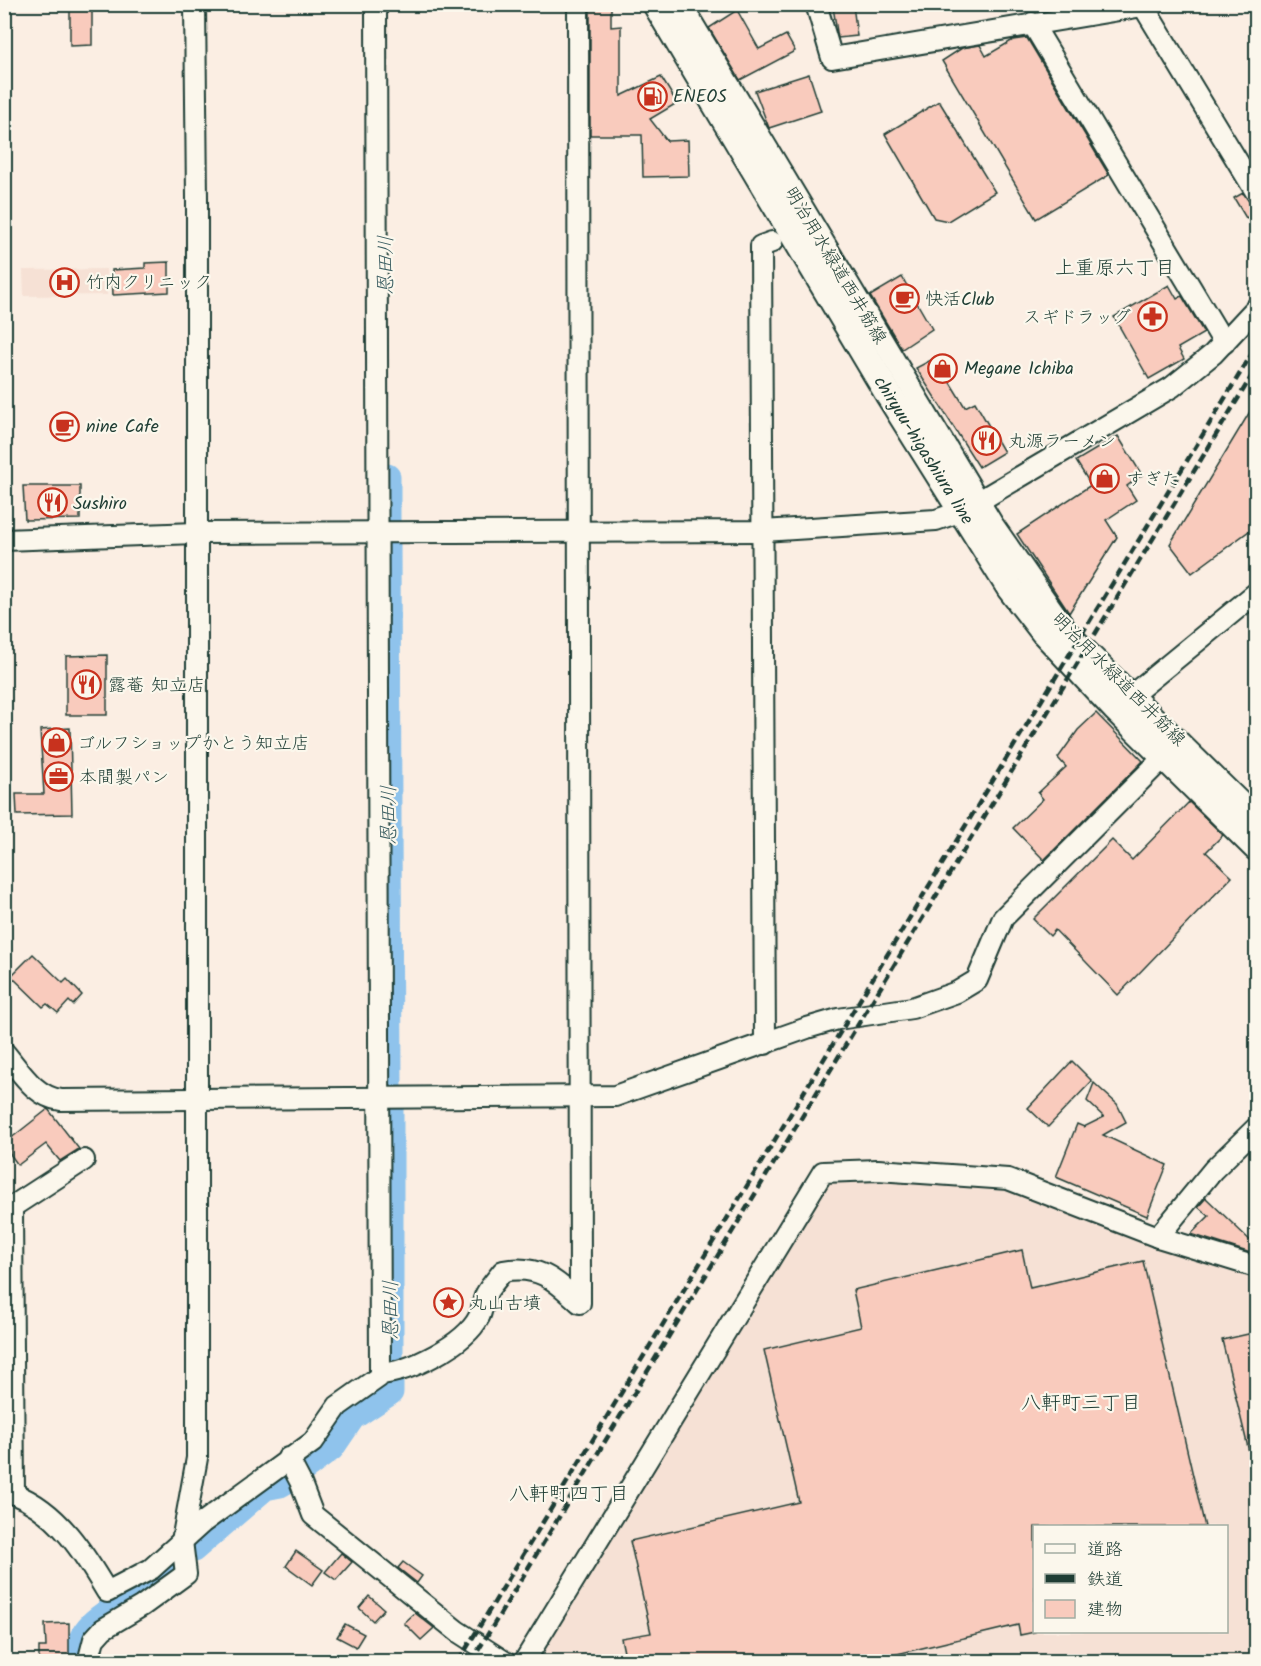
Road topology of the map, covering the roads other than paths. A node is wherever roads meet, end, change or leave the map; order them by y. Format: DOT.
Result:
graph roads {
  1 [pos="195,4"];
  2 [pos="376,4"];
  3 [pos="578,4"];
  4 [pos="656,4"];
  5 [pos="681,4"];
  6 [pos="816,4"];
  7 [pos="1147,5"];
  8 [pos="1032,23"];
  9 [pos="1257,192"];
  10 [pos="772,242"];
  11 [pos="1257,308"];
  12 [pos="1224,343"];
  13 [pos="970,506"];
  14 [pos="578,531"];
  15 [pos="763,531"];
  16 [pos="378,532"];
  17 [pos="196,533"];
  18 [pos="4,540"];
  19 [pos="1257,593"];
  20 [pos="1124,701"];
  21 [pos="1164,757"];
  22 [pos="1257,817"];
  23 [pos="1257,847"];
  24 [pos="765,1044"];
  25 [pos="4,1053"];
  26 [pos="580,1096"];
  27 [pos="380,1098"];
  28 [pos="198,1099"];
  29 [pos="1257,1128"];
  30 [pos="84,1160"];
  31 [pos="8,1211"];
  32 [pos="1158,1237"];
  33 [pos="1257,1267"];
  34 [pos="386,1373"];
  35 [pos="288,1458"];
  36 [pos="182,1541"];
  37 [pos="88,1662"];
  38 [pos="505,1662"];
  39 [pos="524,1662"];
  1 -- 17 [label="street"];
  2 -- 16 [label="street"];
  3 -- 14 [label="street"];
  4 -- 13 [label="main road, chiryuu-higashiura line"];
  5 -- 13 [label="street, 明治用水緑道西井筋線"];
  6 -- 8 [label="street"];
  7 -- 8 [label="street"];
  7 -- 9 [label="street"];
  8 -- 12 [label="street"];
  10 -- 15 [label="street"];
  11 -- 12 [label="street"];
  12 -- 13 [label="street"];
  13 -- 15 [label="street"];
  13 -- 20 [label="main road, chiryuu-higashiura line"];
  14 -- 15 [label="street"];
  14 -- 16 [label="street"];
  14 -- 26 [label="street"];
  15 -- 24 [label="street"];
  16 -- 17 [label="street"];
  16 -- 27 [label="street"];
  17 -- 18 [label="street"];
  17 -- 28 [label="street"];
  19 -- 20 [label="street"];
  20 -- 21 [label="main road, chiryuu-higashiura line"];
  20 -- 22 [label="street, 明治用水緑道西井筋線"];
  21 -- 23 [label="main road, chiryuu-higashiura line"];
  21 -- 24 [label="street"];
  24 -- 26 [label="street"];
  25 -- 28 [label="street"];
  26 -- 27 [label="street"];
  26 -- 34 [label="street"];
  27 -- 28 [label="street"];
  27 -- 34 [label="street"];
  28 -- 36 [label="street"];
  29 -- 32 [label="street"];
  30 -- 31 [label="street"];
  31 -- 36 [label="street"];
  32 -- 33 [label="street"];
  32 -- 39 [label="street"];
  34 -- 35 [label="street"];
  35 -- 36 [label="street"];
  35 -- 38 [label="street"];
  36 -- 37 [label="street"];
}
